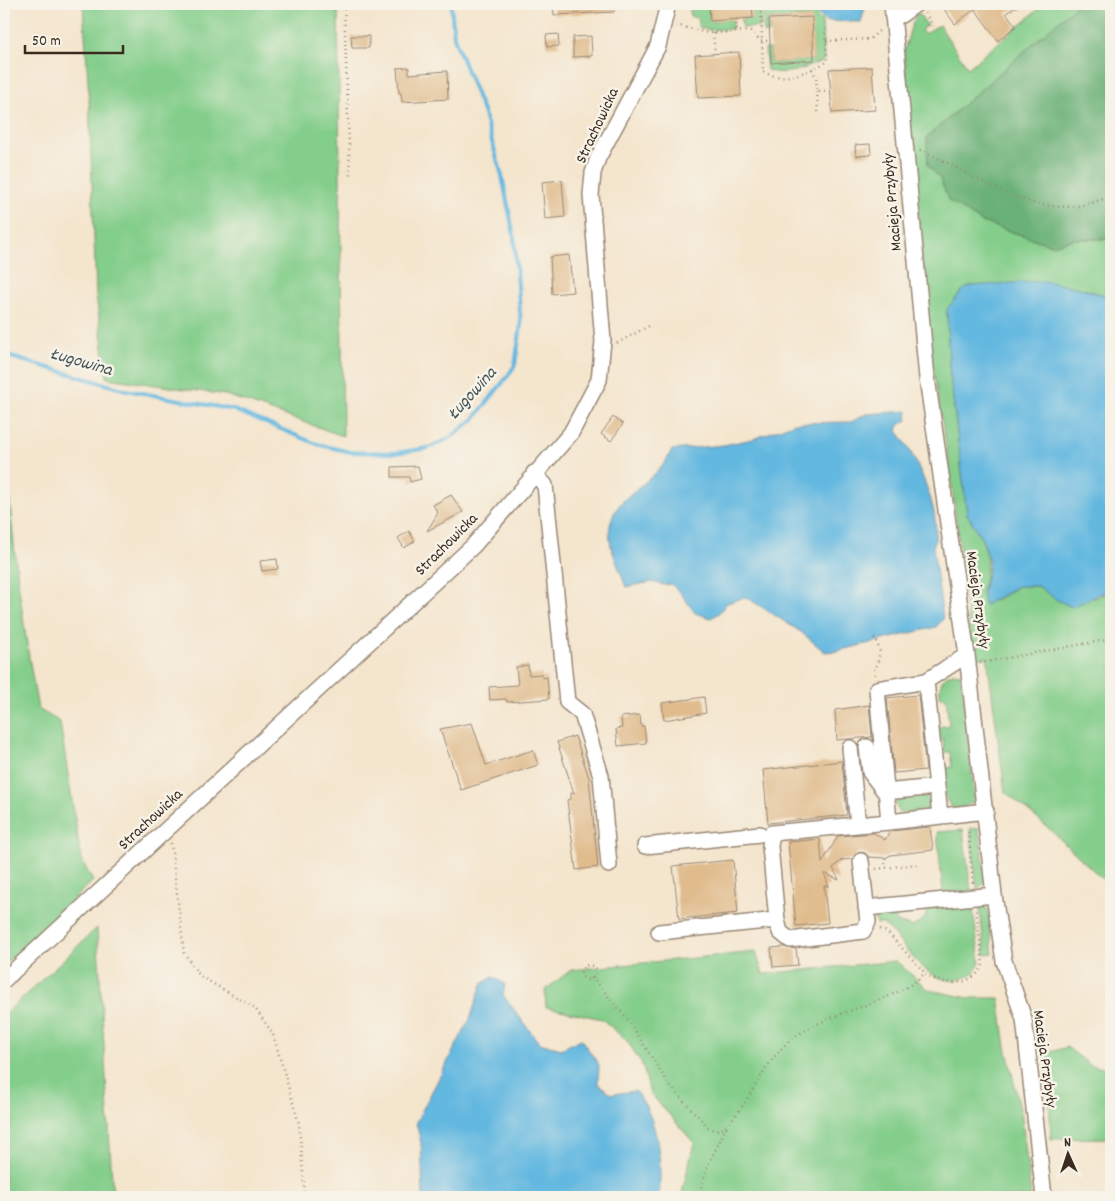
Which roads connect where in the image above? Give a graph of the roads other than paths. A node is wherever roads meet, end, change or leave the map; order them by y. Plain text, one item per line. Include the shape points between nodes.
1 (668, 4) edge
2 (918, 5) edge
3 (890, 16) edge
4 (534, 473) junction
5 (968, 660) junction
6 (926, 682) junction
7 (868, 747) dead end
8 (850, 748) dead end
9 (936, 787) junction
10 (885, 792) junction
11 (986, 811) junction
12 (940, 816) junction
13 (889, 822) junction
14 (858, 825) junction
15 (760, 834) dead end
16 (645, 846) dead end
17 (609, 864) dead end
18 (862, 866) road end
19 (994, 895) junction
20 (867, 915) junction
21 (777, 920) junction
22 (659, 932) dead end
23 (4, 980) edge
24 (1044, 1197) edge

1 - 4 street, Strachowicka via 658,46 614,126 593,173 591,194 603,346 599,380 571,433
2 - 3 street via 901,15
3 - 5 street, Macieja Przybyły via 927,378
4 - 17 street via 545,485 567,702 582,714 601,776
4 - 23 street, Strachowicka via 474,546
5 - 6 street
5 - 11 street, Macieja Przybyły
6 - 9 street
6 - 10 street via 877,689
7 - 10 street via 870,772
8 - 14 street
9 - 10 street
9 - 12 street
10 - 13 street
11 - 12 street
11 - 19 street, Macieja Przybyły
12 - 13 street
13 - 14 street
14 - 21 street via 772,833 770,846
15 - 16 street
18 - 20 street
19 - 20 street
19 - 24 street, Macieja Przybyły via 1004,961 1024,1019
20 - 21 street via 863,931 854,934 790,940 780,932
21 - 22 street

